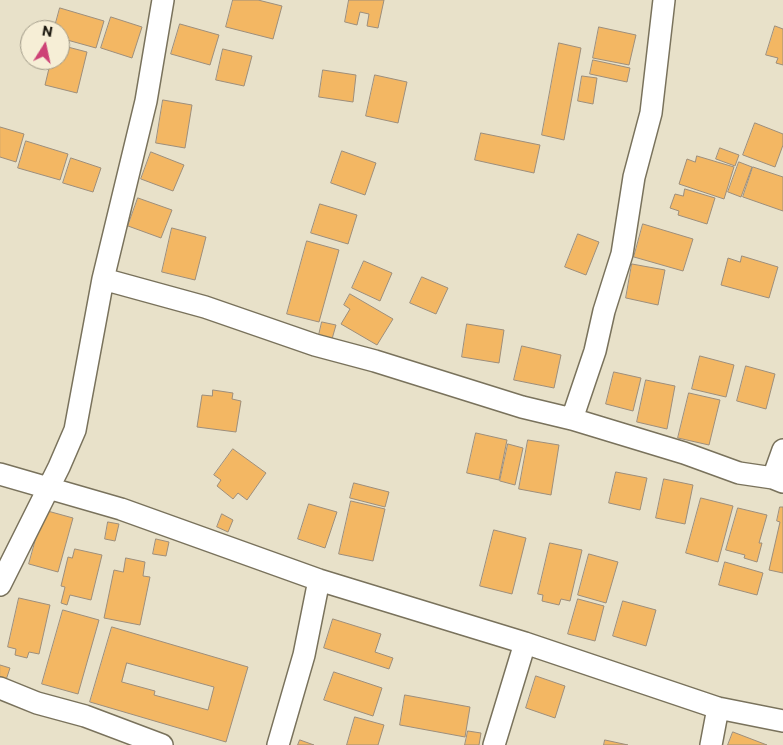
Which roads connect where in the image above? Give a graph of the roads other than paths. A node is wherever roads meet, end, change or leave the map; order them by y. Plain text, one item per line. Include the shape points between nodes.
1 (163, 0) edge
2 (661, 0) edge
3 (103, 280) junction
4 (572, 419) junction
5 (783, 450) edge
6 (0, 474) edge
7 (778, 480) edge
8 (48, 489) junction
9 (319, 580) junction
10 (0, 585) edge
11 (525, 643) junction
12 (0, 688) edge
13 (718, 708) junction
14 (783, 720) edge
15 (162, 745) edge
16 (278, 745) edge
17 (494, 745) edge
18 (711, 745) edge

1 - 3 street via 146,101
2 - 4 street via 651,113 634,177 622,254
3 - 4 street via 205,307 315,345
3 - 8 street via 75,430
4 - 7 street via 740,472
5 - 7 street
6 - 8 street
8 - 9 street via 122,508
8 - 10 street
9 - 11 street
9 - 16 street via 304,655
11 - 13 street
11 - 17 street
12 - 15 street
13 - 14 street
13 - 18 street

